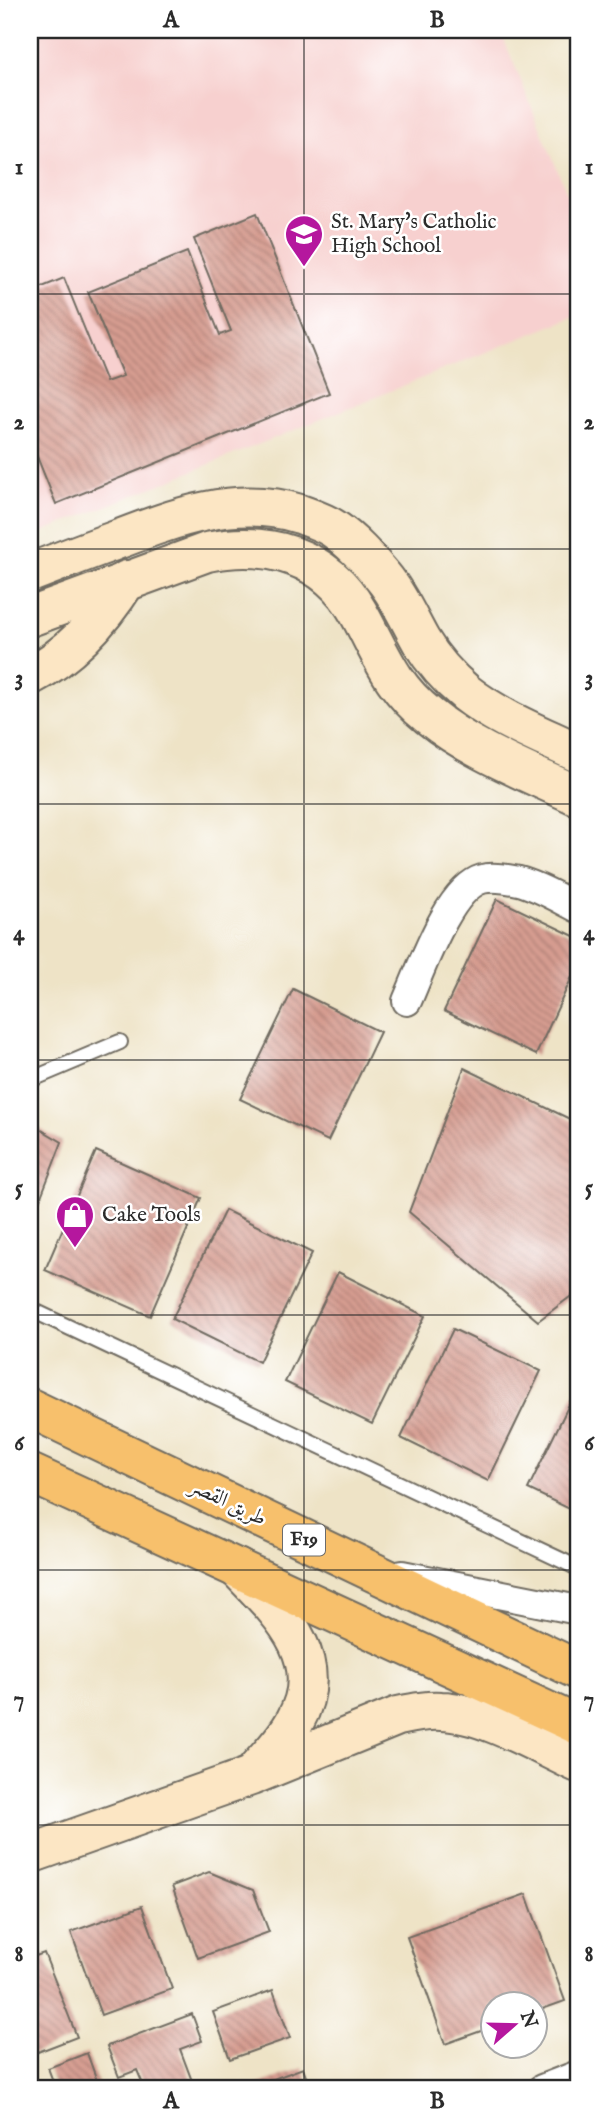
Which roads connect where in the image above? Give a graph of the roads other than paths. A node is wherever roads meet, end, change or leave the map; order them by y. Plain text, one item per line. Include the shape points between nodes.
1 (30, 573) edge
2 (127, 580) junction
3 (30, 617) edge
4 (30, 676) edge
5 (578, 753) edge
6 (578, 796) edge
7 (578, 908) edge
8 (407, 1001) dead end
9 (120, 1042) dead end
10 (30, 1080) edge
11 (30, 1309) edge
12 (30, 1408) edge
13 (30, 1473) edge
14 (361, 1567) junction
15 (237, 1568) junction
16 (578, 1568) edge
17 (578, 1610) edge
18 (578, 1670) edge
19 (578, 1725) edge
20 (578, 1763) edge
21 (251, 1776) junction
22 (30, 1854) edge
23 (578, 2075) edge
24 (542, 2089) edge

1 - 5 street via 199,512 262,506 309,517 332,527 370,560 423,644 466,693
2 - 3 street
2 - 4 street via 88,633
2 - 6 street via 231,547 280,551 303,560 343,590 393,678 428,716 471,744
7 - 8 street via 522,881 482,879 463,891 445,916
9 - 10 lane
11 - 16 lane
12 - 14 main road, طريق القصر / F19
13 - 15 main road, F19
14 - 17 street
14 - 18 main road, طريق القصر / F19
15 - 19 main road, F19
15 - 21 street via 291,1628 305,1663 304,1700 297,1718
20 - 21 street via 488,1721 466,1714 421,1711 398,1716
21 - 22 street
23 - 24 street

